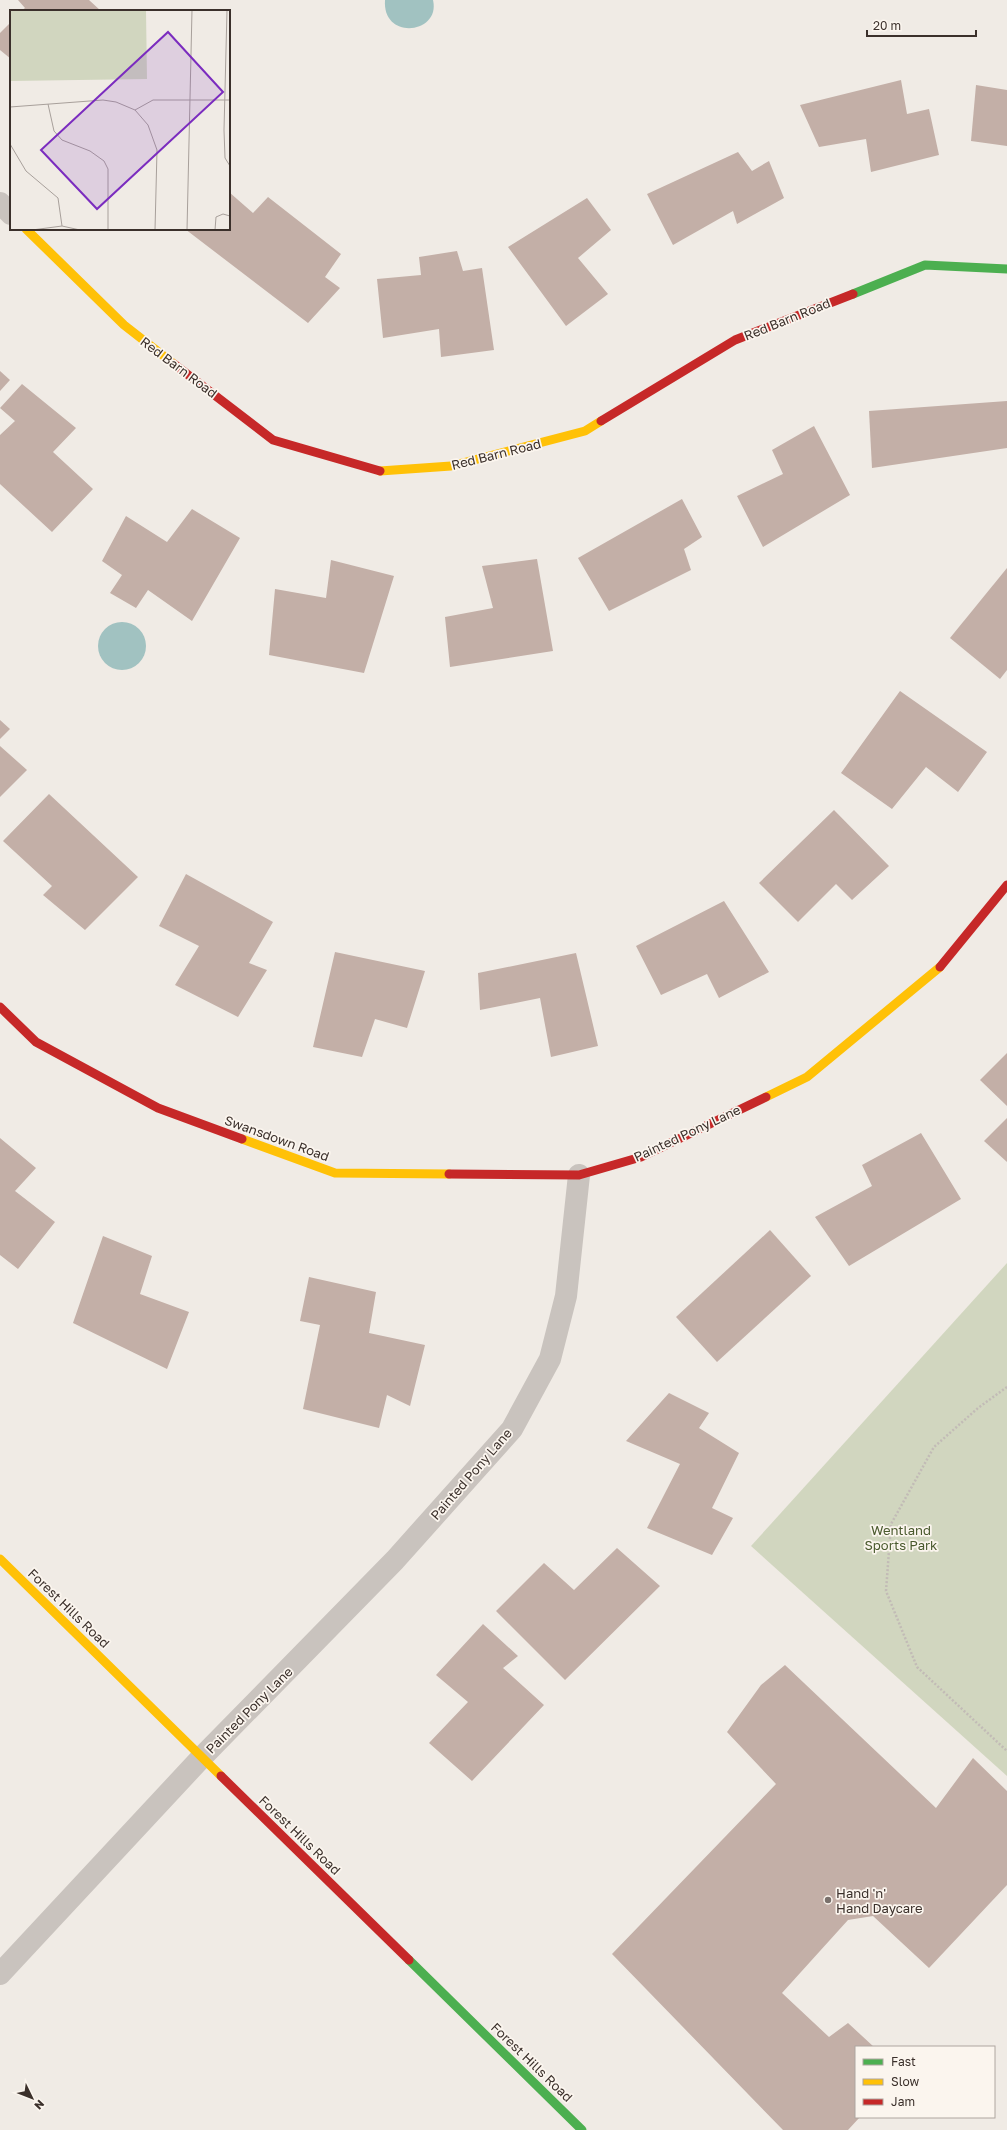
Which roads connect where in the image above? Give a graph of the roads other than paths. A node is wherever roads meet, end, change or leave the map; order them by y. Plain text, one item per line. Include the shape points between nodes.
1 (0, 203) edge
2 (10, 213) edge
3 (27, 230) edge
4 (1007, 269) edge
5 (1007, 885) edge
6 (0, 1007) edge
7 (579, 1175) junction
8 (0, 1559) edge
9 (202, 1757) junction
10 (0, 1974) edge
11 (582, 2130) edge

1 - 2 street
3 - 4 street, Red Barn Road via 124,325 273,440 380,471 451,466 585,431 735,340 926,265
5 - 7 street, Painted Pony Lane via 939,968 807,1077 642,1156
6 - 7 street, Swansdown Road via 36,1042 158,1108 335,1173
7 - 9 street, Painted Pony Lane via 566,1296 554,1345 550,1359 512,1429 395,1560
8 - 9 street, Forest Hills Road
9 - 10 street, Painted Pony Lane
9 - 11 street, Forest Hills Road

